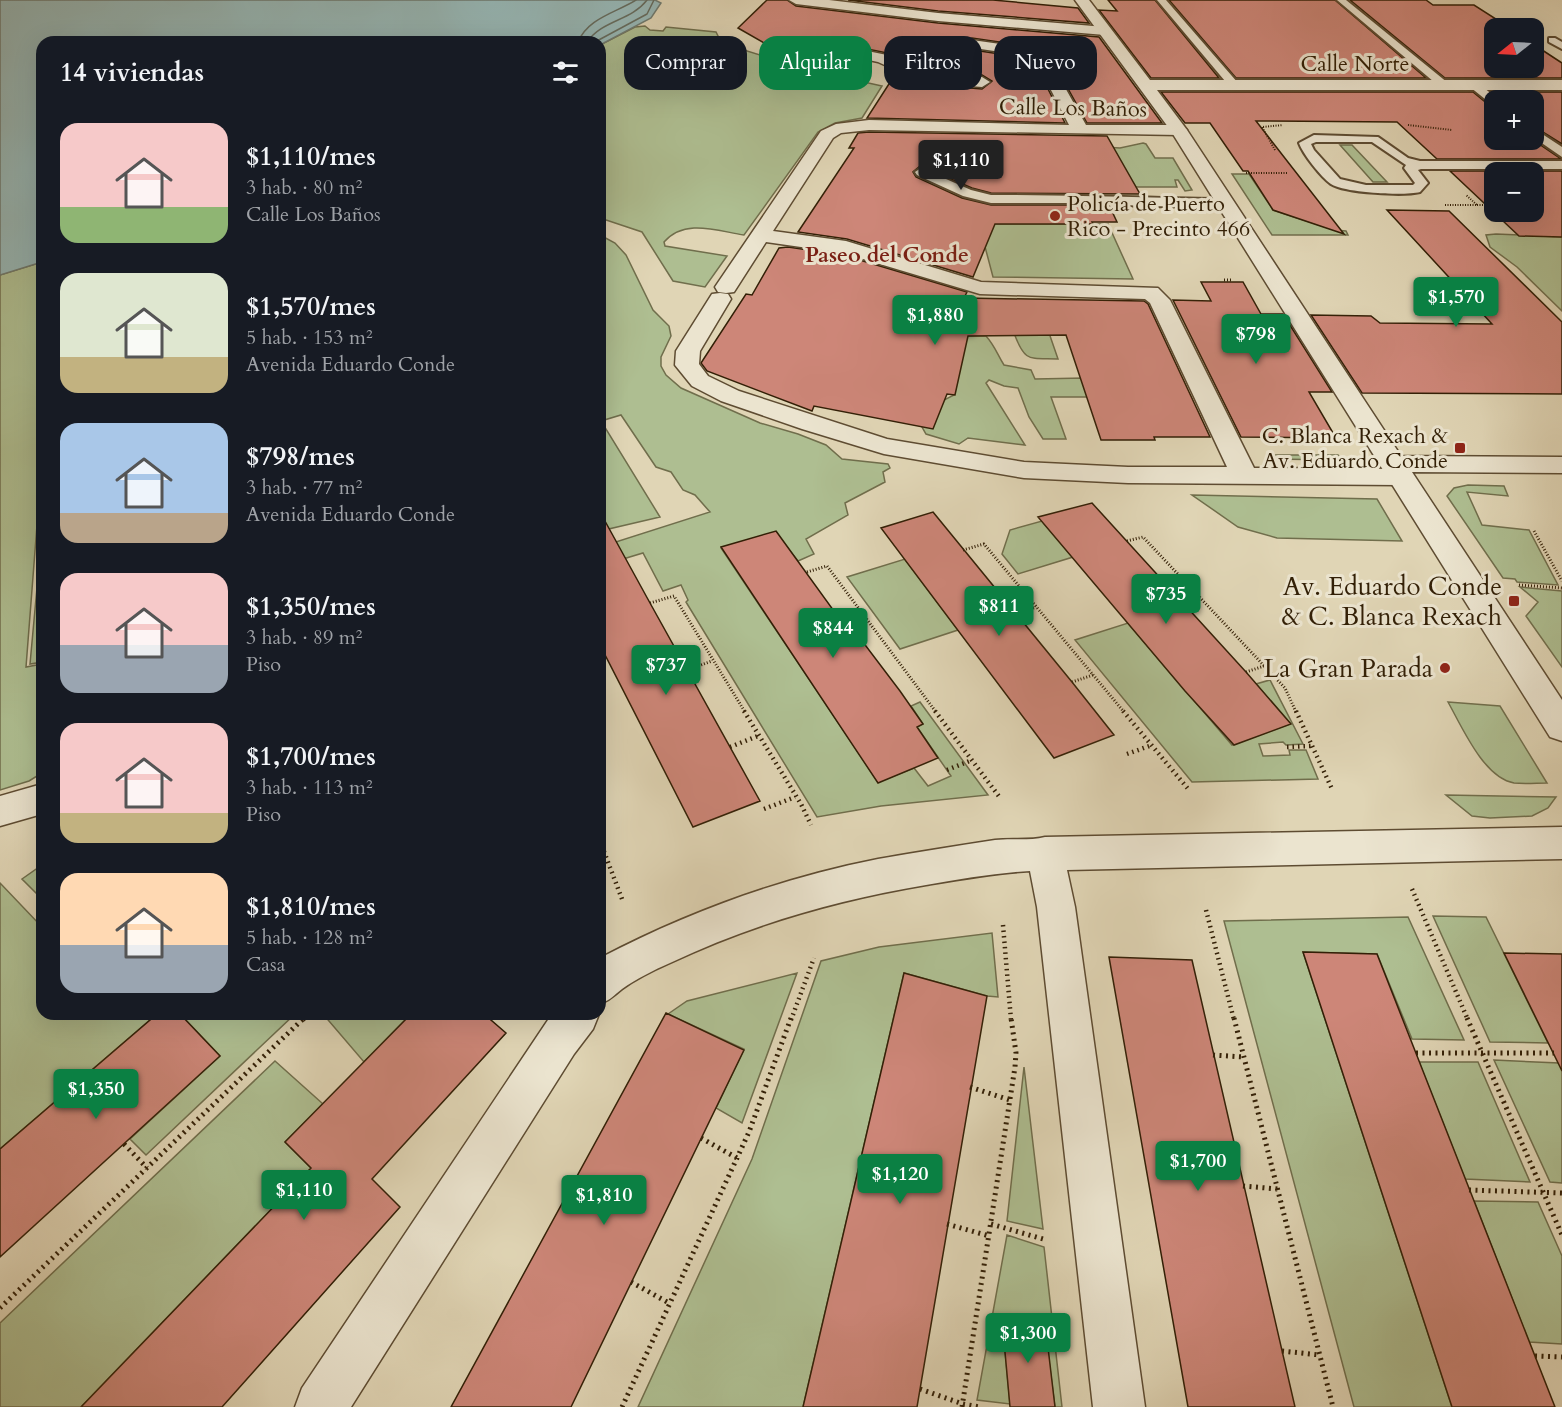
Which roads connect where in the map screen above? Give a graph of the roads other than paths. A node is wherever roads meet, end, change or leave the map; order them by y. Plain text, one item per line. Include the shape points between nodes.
1 (796, 0) edge
2 (1082, 0) edge
3 (1161, 0) edge
4 (1341, 0) edge
5 (991, 22) junction
6 (1105, 31) junction
7 (982, 38) edge
8 (1552, 40) dead end
9 (1562, 46) edge
10 (982, 55) edge
11 (872, 56) edge
12 (882, 58) edge
13 (982, 82) edge
14 (1148, 85) junction
15 (1234, 85) junction
16 (1444, 85) junction
17 (1474, 85) junction
18 (1562, 85) edge
19 (1484, 93) edge
20 (979, 100) dead end
21 (1080, 130) junction
22 (1179, 130) junction
23 (1544, 139) edge
24 (1562, 153) edge
25 (1411, 165) junction
26 (1562, 165) edge
27 (921, 172) dead end
28 (1226, 203) junction
29 (762, 235) junction
30 (1562, 465) edge
31 (1395, 470) junction
32 (1244, 474) junction
33 (1562, 728) edge
34 (36, 801) edge
35 (0, 811) edge
36 (1562, 843) edge
37 (1045, 853) junction
38 (606, 976) edge
39 (573, 1020) edge
40 (321, 1407) edge
41 (1119, 1407) edge

1 - 5 street
2 - 6 street
3 - 15 lane
4 - 16 lane
5 - 6 street
5 - 7 street
6 - 14 street
8 - 9 lane
10 - 21 street via 1039,53
11 - 12 street
13 - 20 street
14 - 15 street, Calle Norte
14 - 22 street
15 - 16 street, Calle Norte
16 - 17 street, Calle Norte
17 - 18 street, Calle Norte
17 - 19 lane
21 - 22 street, Calle Los Baños
21 - 29 street, Calle Los Baños via 970,122 836,129 811,158
22 - 28 street
23 - 24 lane
25 - 25 lane via 1374,139 1314,138 1305,143 1336,182 1355,188 1416,189 1422,183
25 - 26 lane
27 - 28 lane via 967,193 991,199
28 - 31 street
29 - 32 street via 846,248 980,288 1150,293 1159,300
29 - 32 street via 688,351 687,365 700,381 720,391 884,446 1024,470 1128,475
30 - 31 street
31 - 32 street
31 - 33 street
34 - 35 street
36 - 37 street
37 - 38 street via 921,868 782,900 655,950
37 - 41 street via 1056,907
39 - 40 street

